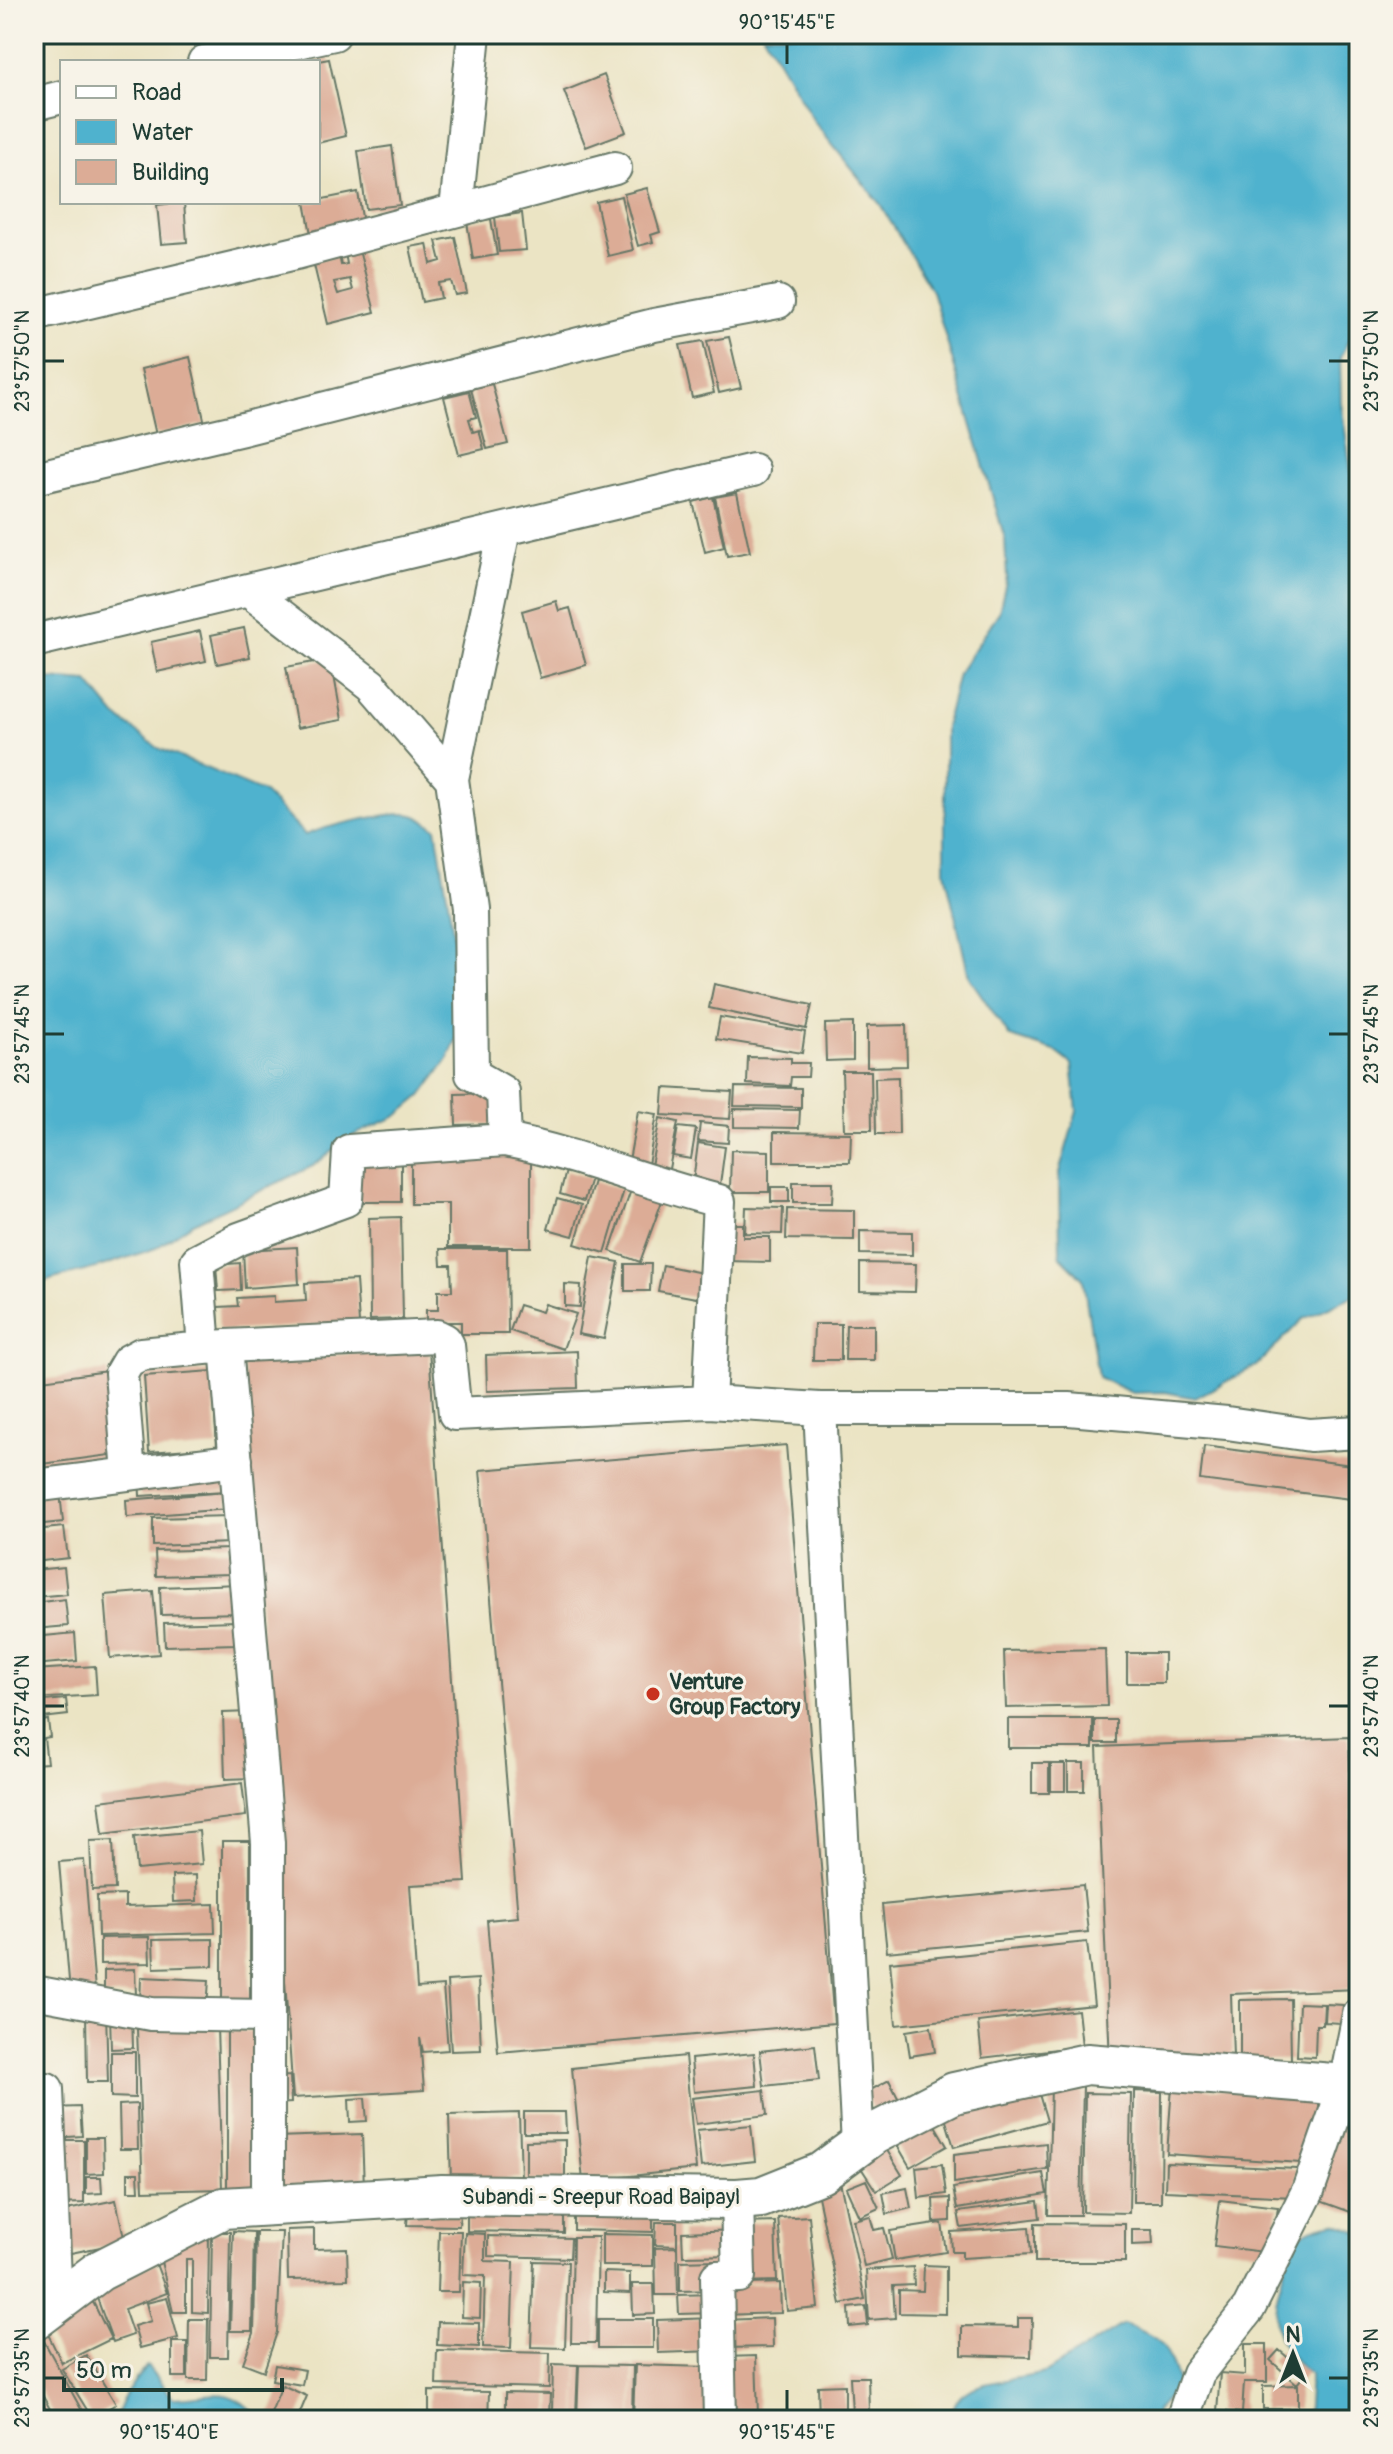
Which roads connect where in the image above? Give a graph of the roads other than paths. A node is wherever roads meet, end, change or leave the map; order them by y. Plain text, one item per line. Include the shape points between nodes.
1 (334, 34) edge
2 (474, 34) edge
3 (213, 60) edge
4 (60, 98) edge
5 (34, 104) edge
6 (615, 168) dead end
7 (456, 210) junction
8 (778, 302) dead end
9 (34, 315) edge
10 (753, 470) dead end
11 (34, 478) edge
12 (504, 530) junction
13 (249, 591) junction
14 (34, 641) edge
15 (452, 779) junction
16 (505, 1140) junction
17 (215, 1346) junction
18 (709, 1402) junction
19 (820, 1409) junction
20 (1359, 1432) edge
21 (236, 1460) junction
22 (129, 1474) junction
23 (34, 1486) edge
24 (34, 1992) edge
25 (1359, 2014) edge
26 (268, 2016) junction
27 (1352, 2088) edge
28 (47, 2089) dead end
29 (858, 2146) junction
30 (737, 2199) junction
31 (268, 2205) junction
32 (45, 2312) edge
33 (720, 2420) edge
34 (1182, 2420) edge

1 - 3 street
2 - 7 street
4 - 5 street
6 - 7 street
7 - 9 street
8 - 11 street via 654,325
10 - 12 street
12 - 13 street
12 - 15 street
13 - 14 street
13 - 15 street via 371,685
15 - 16 street via 470,910 472,1074 503,1092
16 - 17 street via 349,1151 346,1200 239,1239 197,1261
16 - 18 street via 719,1201
17 - 18 street via 437,1336 448,1345 455,1414
17 - 21 street
17 - 22 street via 141,1354 128,1361 121,1373
18 - 19 street
19 - 20 street via 1069,1409 1310,1435
19 - 29 street
21 - 22 street
21 - 26 street via 268,1843
22 - 23 street
24 - 26 street via 151,2014
25 - 27 street
26 - 31 street
27 - 29 street, Subandi - Sreepur Road Baipayl via 1087,2064 954,2093
27 - 34 street via 1249,2308 1198,2373
28 - 32 street
29 - 30 street, Subandi - Sreepur Road Baipayl via 821,2173 761,2197
30 - 31 street, Subandi - Sreepur Road Baipayl via 442,2195
30 - 33 street via 739,2276 717,2277
31 - 32 street, Subandi - Sreepur Road Baipayl via 223,2208 99,2271

